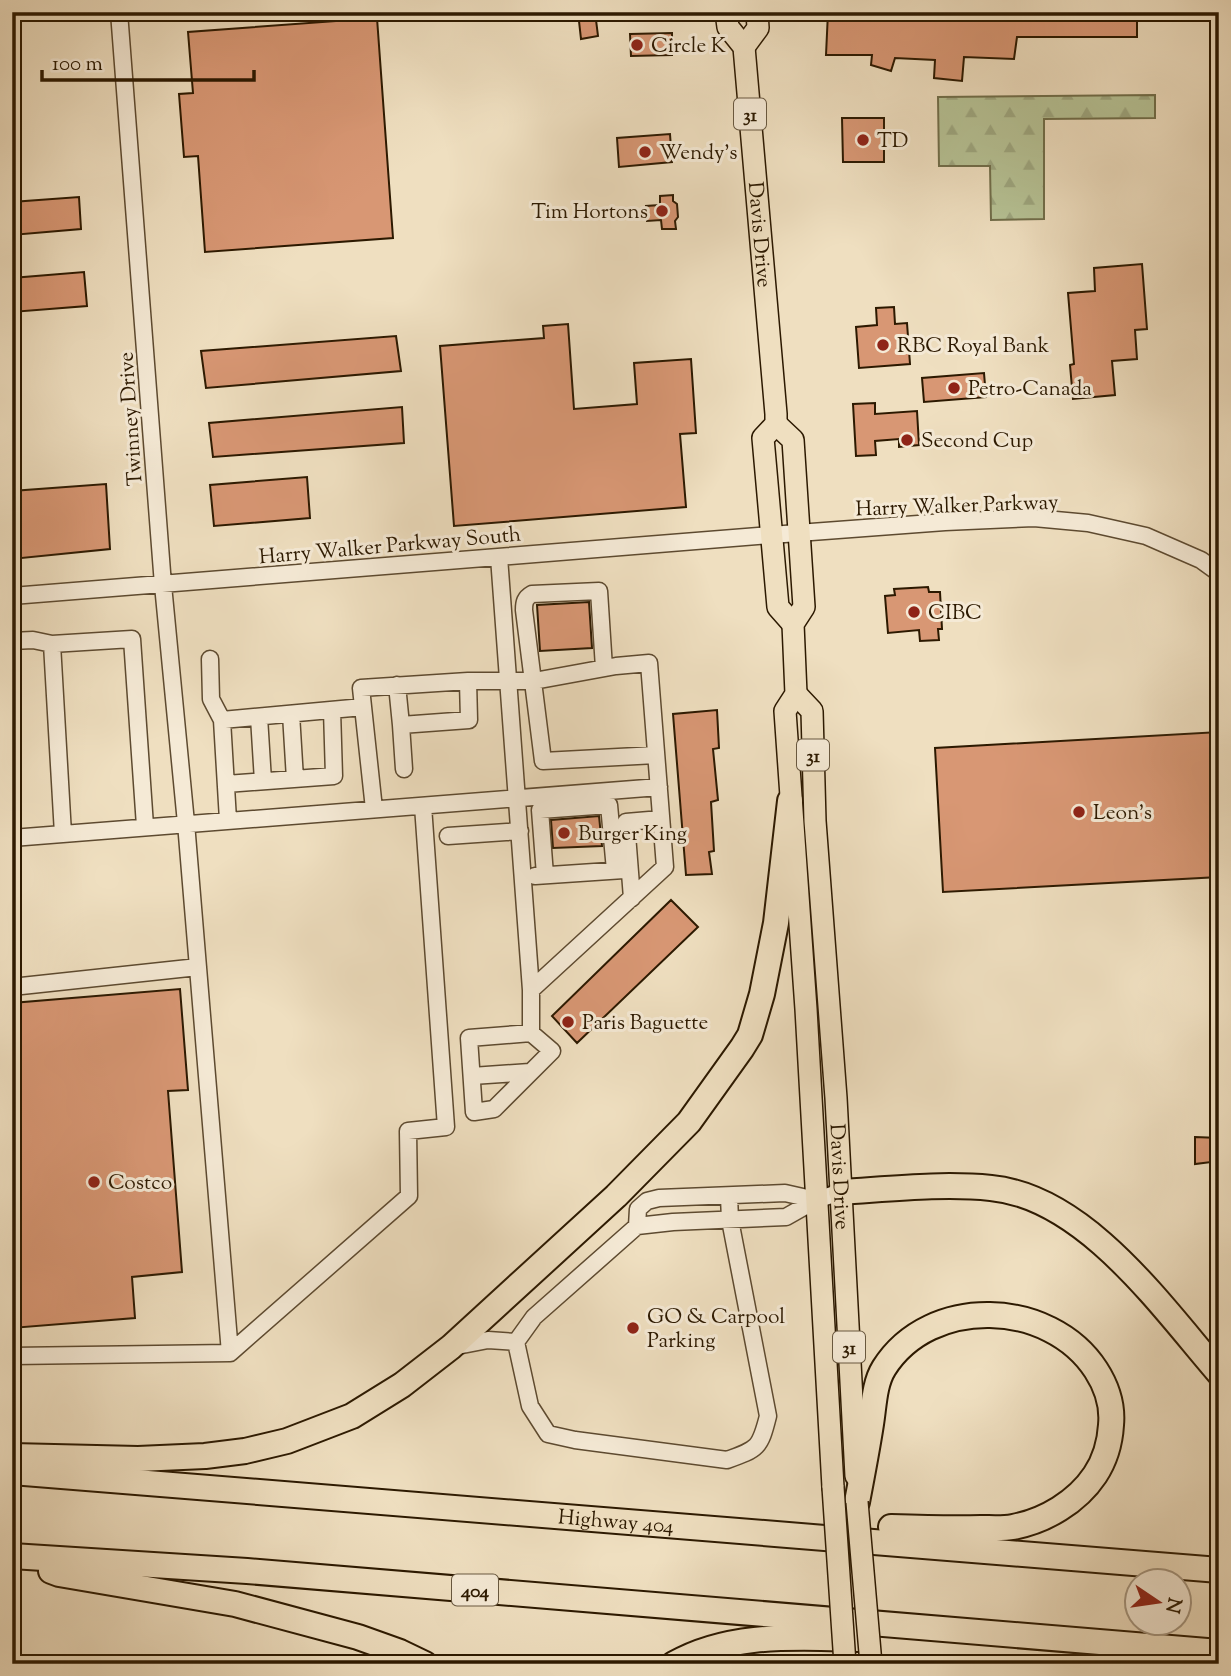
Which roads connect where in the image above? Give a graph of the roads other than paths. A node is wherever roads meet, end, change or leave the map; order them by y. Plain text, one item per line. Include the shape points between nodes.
1 (119, 12) edge
2 (726, 12) edge
3 (757, 12) edge
4 (744, 47) junction
5 (776, 424) junction
6 (799, 533) junction
7 (771, 535) junction
8 (499, 557) junction
9 (1219, 573) edge
10 (163, 585) junction
11 (12, 597) edge
12 (793, 624) junction
13 (12, 641) edge
14 (52, 644) junction
15 (209, 659) dead end
16 (604, 668) junction
17 (468, 681) junction
18 (534, 681) junction
19 (509, 683) junction
20 (397, 685) junction
21 (796, 694) junction
22 (363, 707) junction
23 (332, 710) junction
24 (291, 714) junction
25 (259, 717) junction
26 (222, 720) junction
27 (401, 725) junction
28 (656, 755) junction
29 (404, 769) dead end
30 (295, 779) junction
31 (262, 781) junction
32 (226, 785) junction
33 (659, 787) junction
34 (517, 799) junction
35 (790, 801) junction
36 (423, 806) junction
37 (374, 809) junction
38 (661, 819) junction
39 (229, 820) junction
40 (186, 823) junction
41 (145, 826) junction
42 (520, 831) junction
43 (63, 834) junction
44 (448, 835) dead end
45 (12, 838) edge
46 (622, 870) junction
47 (545, 875) junction
48 (522, 877) junction
49 (632, 898) junction
50 (198, 967) junction
51 (12, 987) edge
52 (531, 990) junction
53 (531, 1033) junction
54 (530, 1072) junction
55 (472, 1076) junction
56 (841, 1192) junction
57 (729, 1196) junction
58 (816, 1200) junction
59 (730, 1220) junction
60 (637, 1226) junction
61 (516, 1342) junction
62 (451, 1347) junction
63 (230, 1353) junction
64 (12, 1356) edge
65 (1219, 1373) edge
66 (12, 1455) edge
67 (12, 1472) edge
68 (857, 1502) junction
69 (778, 1534) junction
70 (13, 1557) edge
71 (1219, 1570) edge
72 (936, 1629) junction
73 (1219, 1651) edge
74 (425, 1664) edge
75 (674, 1664) edge
76 (845, 1664) edge
77 (871, 1664) edge

1 - 10 street, Twinney Drive
2 - 4 main road, Davis Drive / 31 via 727,27
3 - 4 main road, Davis Drive / 31 via 758,28
4 - 5 main road, Davis Drive / 31
5 - 6 main road, Davis Drive / 31 via 793,440
5 - 7 main road, Davis Drive / 31 via 763,438
6 - 7 street, Harry Walker Parkway
6 - 9 street, Harry Walker Parkway via 1034,518 1077,522 1146,536
6 - 12 main road, Davis Drive / 31 via 804,607
7 - 8 street, Harry Walker Parkway South
7 - 12 main road, Davis Drive / 31 via 778,607
8 - 10 street, Harry Walker Parkway South
8 - 19 street
10 - 11 street, Harry Walker Parkway South
10 - 40 street, Twinney Drive
12 - 21 main road, Davis Drive / 31
13 - 14 street
14 - 41 street via 132,639
14 - 43 street
15 - 26 street via 211,699
16 - 18 street
16 - 18 street via 599,591 532,594 524,602 524,610
16 - 28 street via 649,663
17 - 19 street
17 - 20 street
17 - 27 street via 469,720
18 - 19 street
18 - 28 street via 543,761
19 - 34 street
20 - 22 street via 361,688
20 - 27 street
21 - 35 main road, Davis Drive / 31 via 785,711
21 - 56 main road, Davis Drive / 31 via 812,711 815,821
22 - 23 street
22 - 37 street
23 - 24 street
23 - 30 street via 334,776
24 - 25 street
24 - 30 street
25 - 26 street
25 - 31 street
26 - 32 street
27 - 29 street
28 - 33 street
30 - 31 street
31 - 32 street
32 - 39 street
33 - 34 street
33 - 38 street
34 - 36 street
34 - 42 street
35 - 58 main road, Davis Drive / 31
35 - 62 highway via 776,923 762,994 743,1048 689,1122 616,1196
36 - 37 street
36 - 63 street via 446,1127 408,1131 409,1196
37 - 39 street
38 - 46 street via 626,822
38 - 49 street via 665,867
39 - 40 street
40 - 41 street
40 - 50 street, Twinney Drive
41 - 43 street
42 - 44 street
42 - 48 street
43 - 45 street
46 - 47 street
46 - 47 street via 609,805 540,810
46 - 49 street
47 - 48 street
48 - 52 street
49 - 52 street
50 - 51 street
50 - 63 street, Twinney Drive
52 - 53 street
53 - 54 street via 552,1051
53 - 55 street via 468,1038
54 - 55 street
54 - 55 street via 494,1109 474,1112
56 - 58 street
56 - 65 highway via 993,1188 1035,1198 1061,1211 1104,1244
56 - 68 main road, Davis Drive / 31
57 - 58 street via 785,1192
57 - 59 street
57 - 60 street via 647,1201 638,1209
58 - 59 street via 786,1217
58 - 76 main road, Davis Drive / 31, bridge
59 - 60 street
59 - 61 street via 768,1416 762,1441 746,1453 727,1460 548,1434 530,1406
60 - 61 street via 534,1317
61 - 62 street via 488,1340
62 - 66 highway via 352,1416 287,1441 205,1456
63 - 64 street
67 - 69 highway, Highway 404
68 - 69 highway via 883,1369 910,1338 926,1328 971,1316 1035,1323 1084,1353 1108,1389 1110,1442 1098,1470 1084,1491 1047,1516 1012,1527 817,1525
68 - 77 main road, Davis Drive / 31, bridge
69 - 71 highway, Highway 404
70 - 72 highway, 404 via 247,1571
70 - 74 highway via 60,1574 235,1604 358,1637
72 - 73 highway, 404
72 - 75 highway via 872,1639 739,1641

